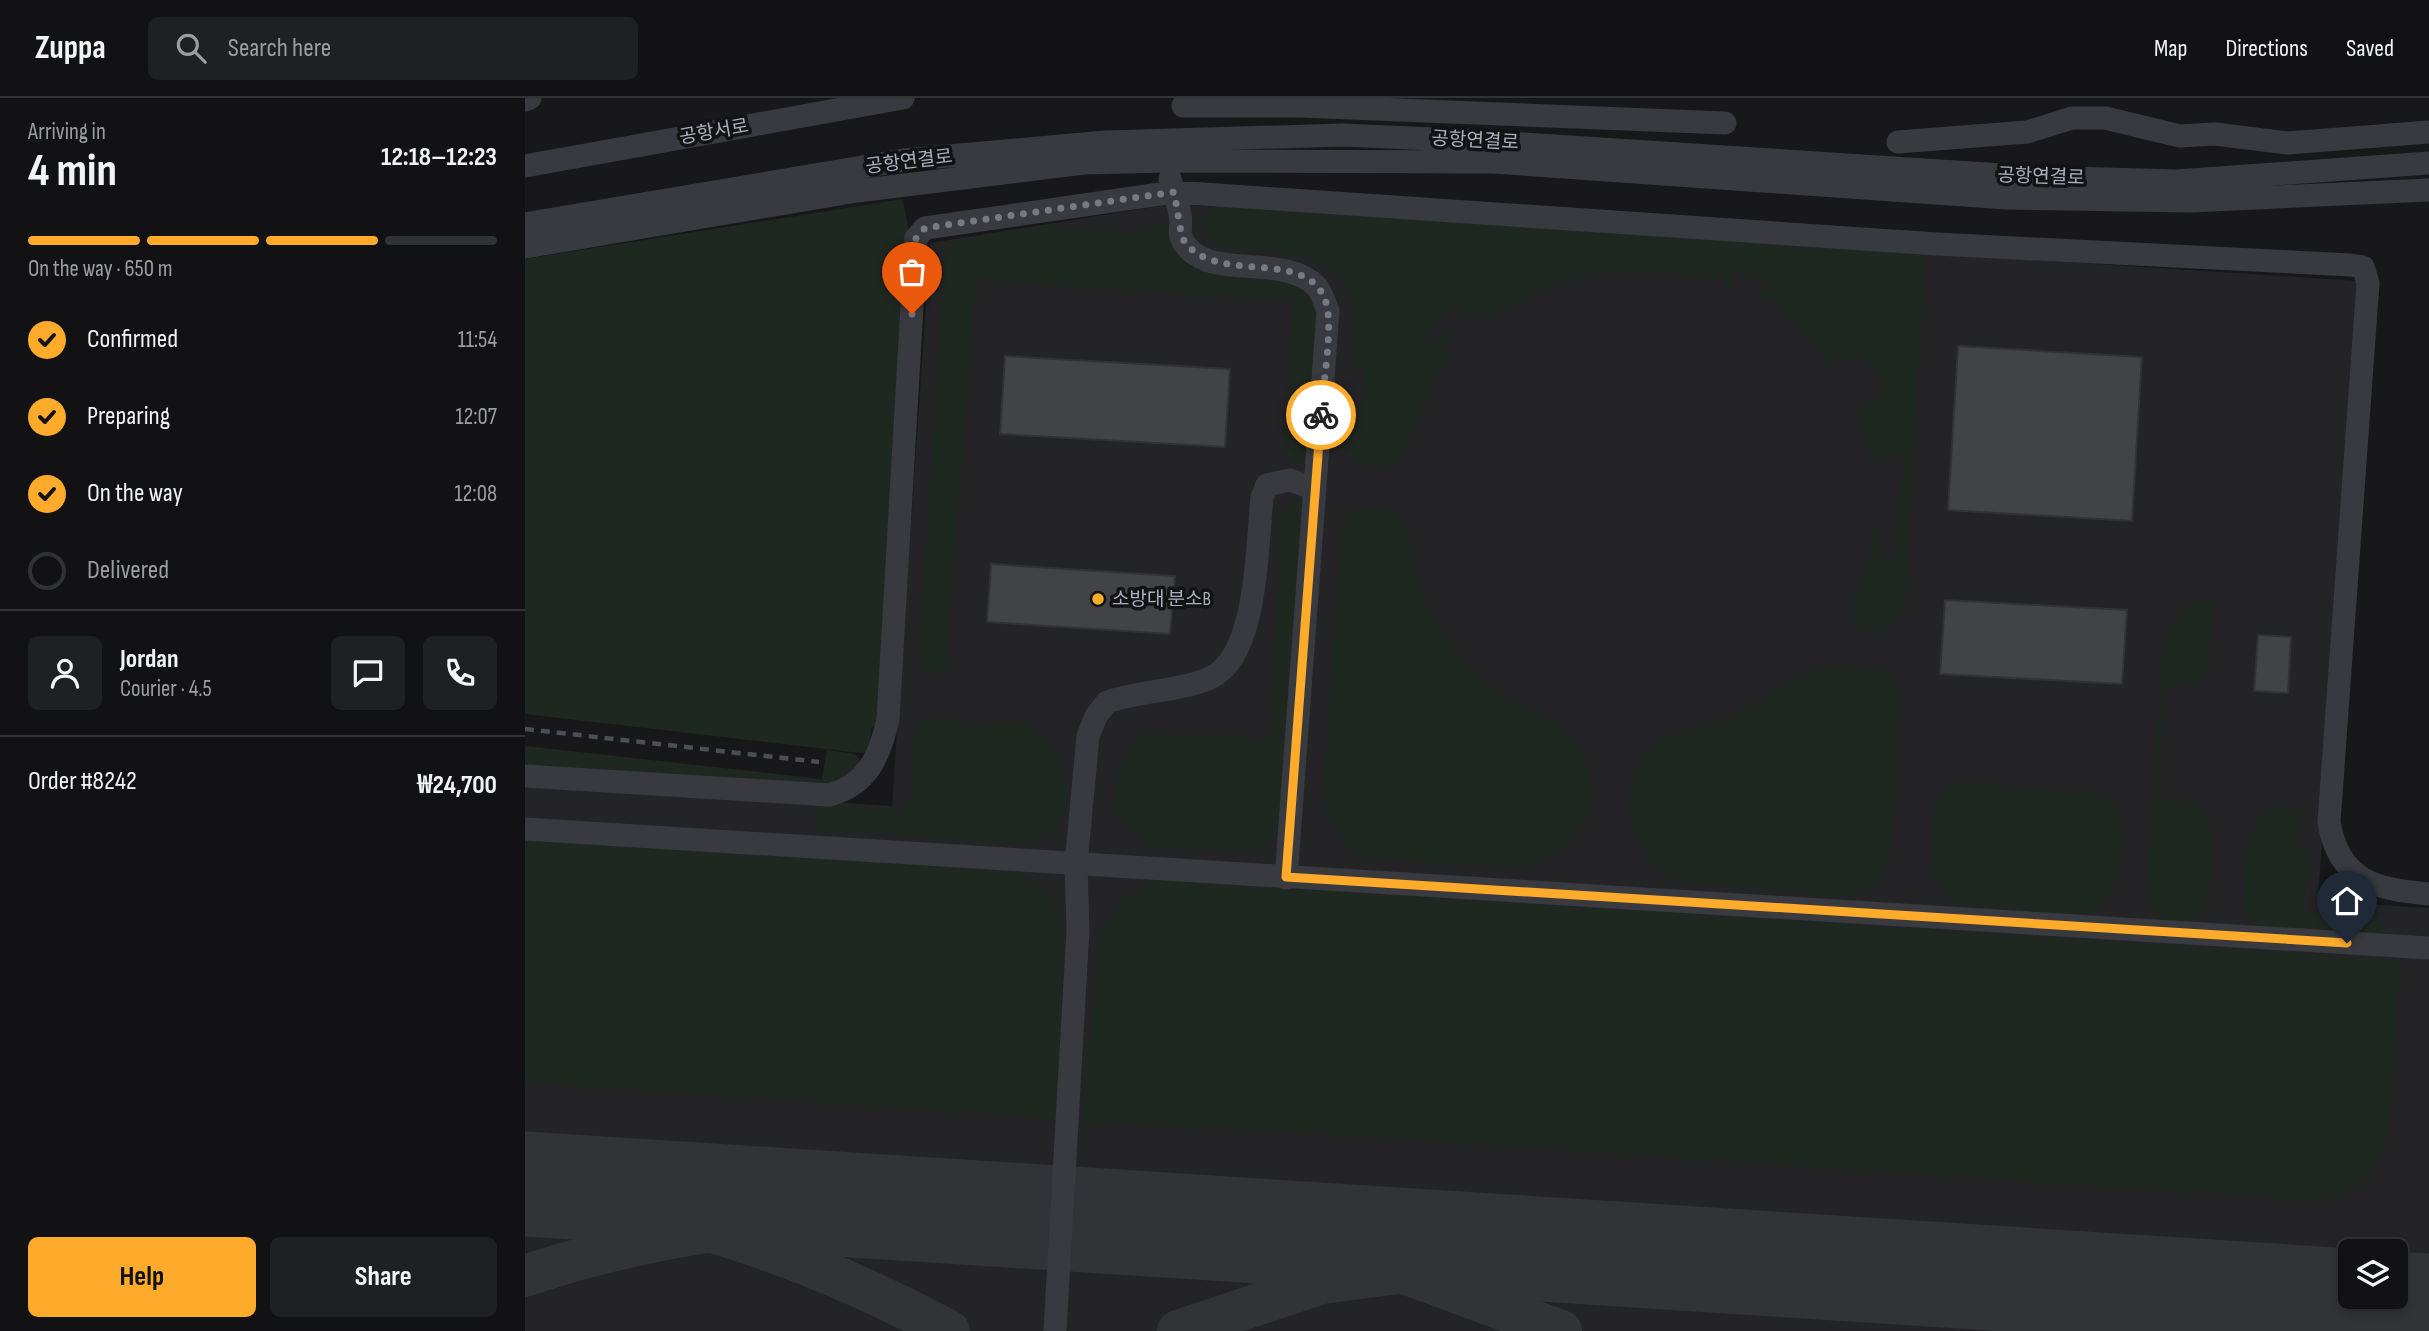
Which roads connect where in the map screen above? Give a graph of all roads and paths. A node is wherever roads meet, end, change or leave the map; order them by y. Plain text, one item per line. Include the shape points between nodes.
1 (903, 98) edge
2 (1184, 102) edge
3 (1725, 123) dead end
4 (2429, 132) edge
5 (1180, 139) junction
6 (1898, 142) dead end
7 (1233, 162) junction
8 (1084, 163) junction
9 (2429, 163) edge
10 (525, 166) edge
11 (1171, 183) junction
12 (2429, 190) edge
13 (525, 224) edge
14 (525, 247) edge
15 (1315, 489) junction
16 (525, 776) edge
17 (525, 829) edge
18 (1076, 864) junction
19 (1286, 877) junction
20 (2429, 894) edge
21 (2429, 948) edge
22 (1055, 1331) edge

1 - 10 street, 공항서로
2 - 3 street
2 - 5 street
4 - 6 street via 2288,143 2215,134 2180,136 2105,118 2072,118 2027,132
5 - 9 street, 공항연결로 via 1370,136 2033,177 2176,181
5 - 13 street, 공항연결로 via 904,160
7 - 8 street, 공항연결로
7 - 11 street
7 - 12 street, 공항연결로 via 1493,162 2007,198 2191,201
8 - 11 street
8 - 14 street, 공항연결로 via 857,191
11 - 15 street via 1181,235 1202,258 1289,269 1318,288 1328,312
11 - 16 street via 918,233 888,719 876,761 858,782 829,794
11 - 20 street via 1937,244 2363,267 2368,283 2329,822 2339,856 2370,885
15 - 18 street via 1290,480 1267,485 1247,626 1229,666 1210,678 1107,702 1096,716 1089,736
15 - 19 street
17 - 18 street
18 - 19 street
18 - 22 street via 1078,930
19 - 21 street

